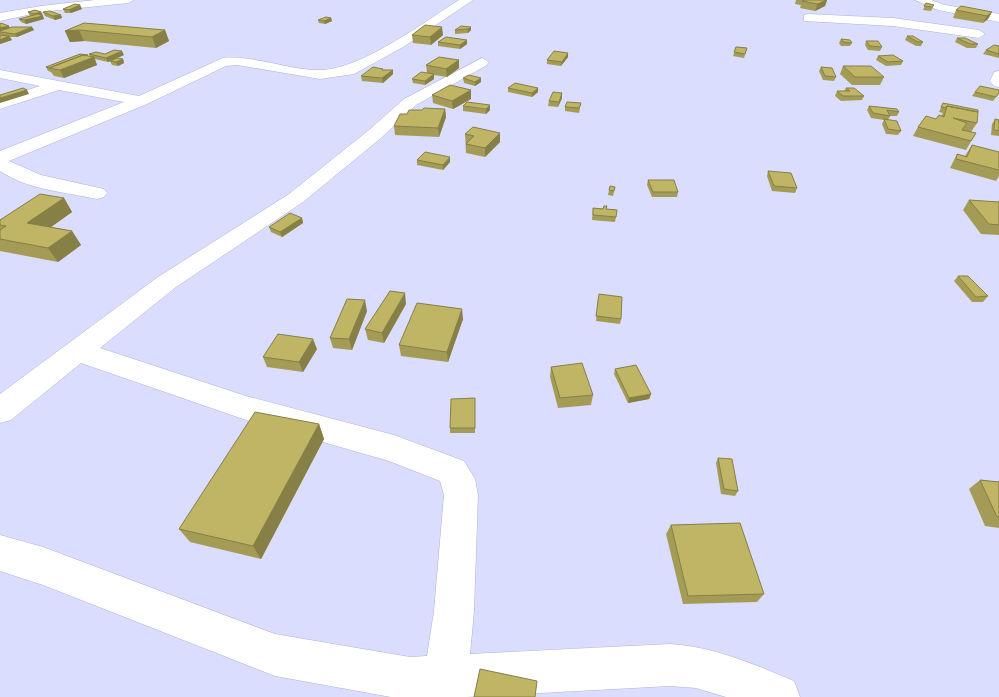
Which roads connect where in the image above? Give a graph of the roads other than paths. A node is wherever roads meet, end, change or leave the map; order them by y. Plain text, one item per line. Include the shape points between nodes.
1 (128, 0) edge
2 (467, 0) edge
3 (922, 1) edge
4 (0, 17) edge
5 (808, 18) dead end
6 (999, 20) edge
7 (914, 25) junction
8 (979, 34) junction
9 (993, 40) dead end
10 (482, 62) dead end
11 (0, 74) edge
12 (999, 76) edge
13 (999, 83) edge
14 (59, 85) junction
15 (141, 101) junction
16 (0, 104) edge
17 (0, 158) edge
18 (0, 163) edge
19 (97, 193) dead end
20 (93, 338) junction
21 (0, 411) edge
22 (0, 553) edge
23 (446, 676) junction
24 (778, 697) edge

1 - 4 street via 41,9
2 - 15 street via 349,71 320,75 229,61
3 - 6 street
3 - 7 street via 913,8 911,17
5 - 7 street
6 - 8 street via 978,30
7 - 8 street
8 - 9 street
10 - 20 street via 410,102 296,198 167,282
11 - 14 street
12 - 13 street
14 - 15 street
14 - 16 street
15 - 17 street
18 - 19 street via 34,179
20 - 21 street
20 - 23 street via 86,347 92,357 246,408 394,449 452,472 458,479 461,495 454,611
22 - 23 street via 43,566 275,654 410,679
23 - 24 street via 670,665 696,667 738,678

